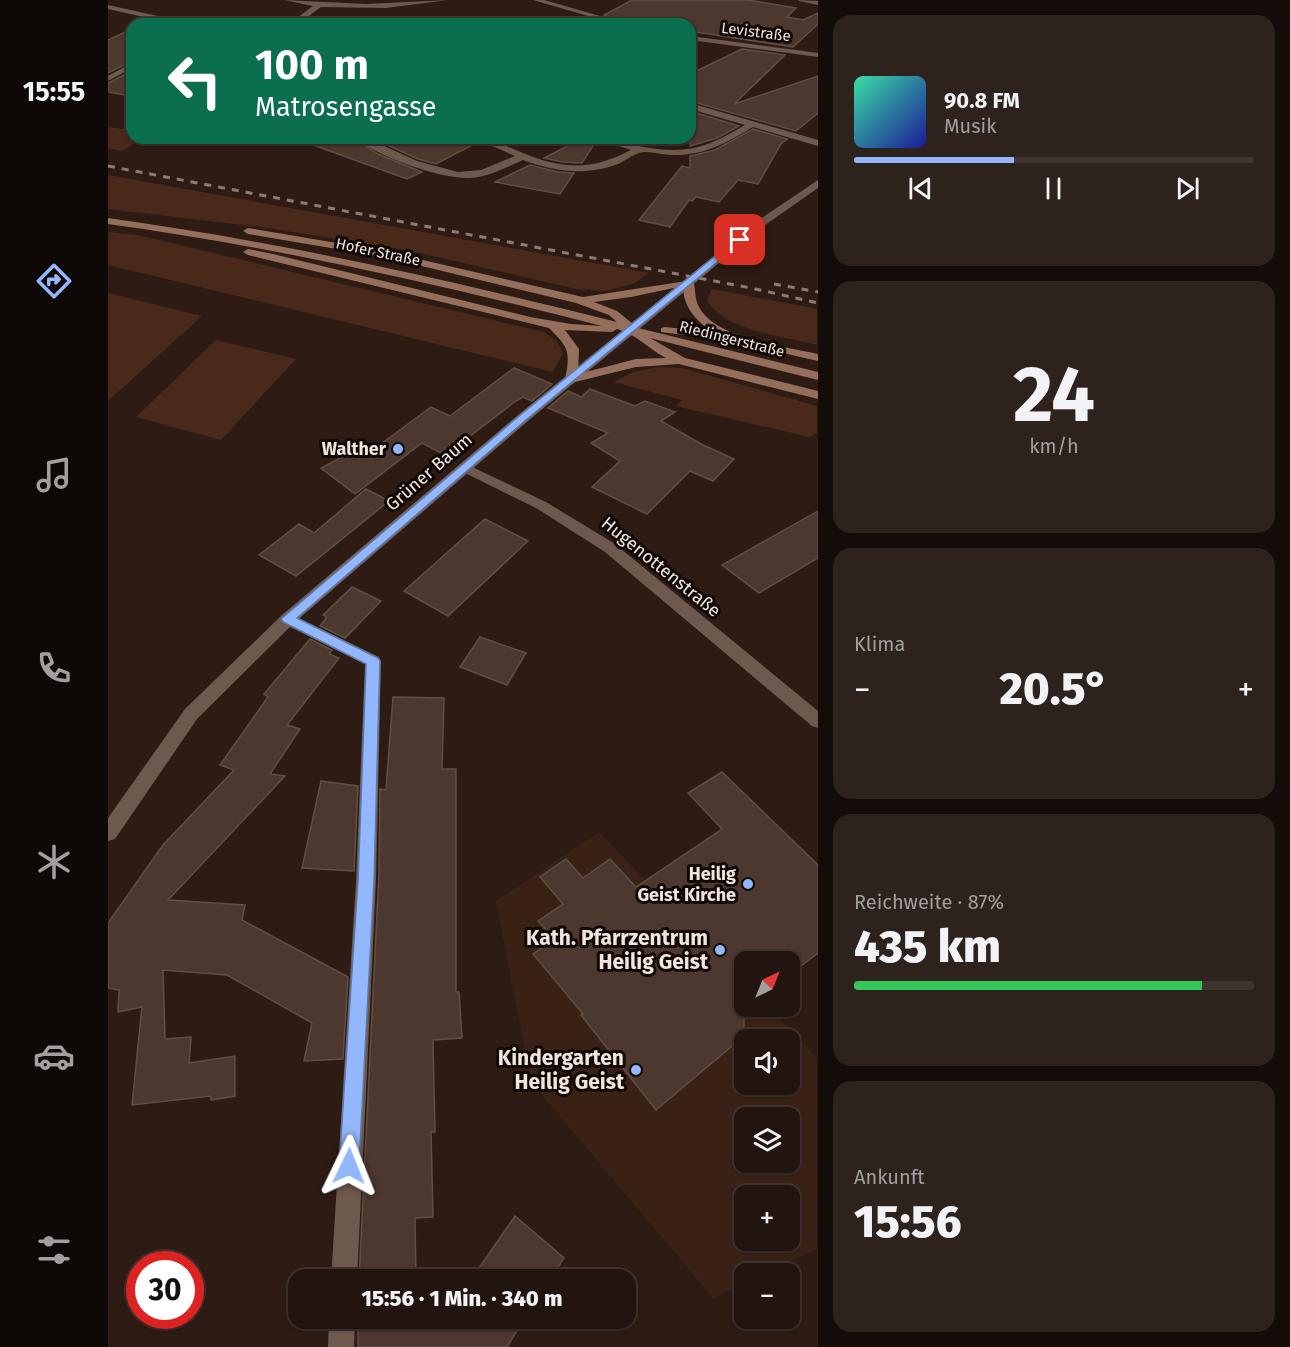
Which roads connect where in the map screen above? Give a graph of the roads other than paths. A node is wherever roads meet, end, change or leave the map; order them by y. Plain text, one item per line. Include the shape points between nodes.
1 (287, 0) edge
2 (445, 0) edge
3 (536, 0) edge
4 (801, 0) edge
5 (818, 3) edge
6 (319, 4) junction
7 (108, 7) edge
8 (157, 18) edge
9 (301, 18) edge
10 (602, 18) edge
11 (696, 39) edge
12 (818, 55) edge
13 (126, 68) edge
14 (126, 78) edge
15 (108, 79) edge
16 (696, 108) edge
17 (752, 124) junction
18 (818, 143) edge
19 (372, 144) edge
20 (493, 144) edge
21 (620, 144) edge
22 (639, 149) junction
23 (524, 156) junction
24 (818, 183) edge
25 (108, 221) edge
26 (137, 224) junction
27 (689, 282) junction
28 (580, 300) junction
29 (552, 326) junction
30 (638, 327) junction
31 (731, 337) junction
32 (818, 358) edge
33 (681, 361) junction
34 (818, 376) edge
35 (572, 380) junction
36 (818, 395) edge
37 (464, 467) junction
38 (288, 619) junction
39 (818, 721) edge
40 (108, 833) edge
41 (345, 1269) edge
42 (342, 1329) edge
43 (341, 1347) edge

1 - 6 street
2 - 6 street via 381,6
3 - 10 street
4 - 5 street
6 - 9 street
7 - 8 street
11 - 12 street, Levistraße
13 - 15 street
14 - 15 street
16 - 17 street
17 - 18 street
17 - 22 street via 705,149
19 - 23 street via 439,170 464,175 478,174
20 - 23 street
21 - 22 street
22 - 23 street via 610,165 582,171
24 - 27 street, Grüner Baum
25 - 26 main road, Hofer Straße
26 - 28 main road via 190,224 333,244
26 - 29 main road via 177,237 381,282
26 - 30 main road, Hofer Straße via 373,266
27 - 28 main road
27 - 30 street, Grüner Baum
27 - 31 main road via 691,307
28 - 30 main road
29 - 30 main road via 579,330
29 - 35 main road via 573,348
30 - 31 main road
30 - 33 main road via 653,346
30 - 34 main road, Riedingerstraße
30 - 35 street, Grüner Baum
31 - 32 main road
33 - 35 main road via 636,363
33 - 36 main road
35 - 37 street, Grüner Baum
37 - 38 street, Grüner Baum
37 - 39 street, Hugenottenstraße via 541,505 610,548
38 - 40 street, Grüner Baum via 191,714
38 - 41 street via 373,661 366,881
42 - 43 street

